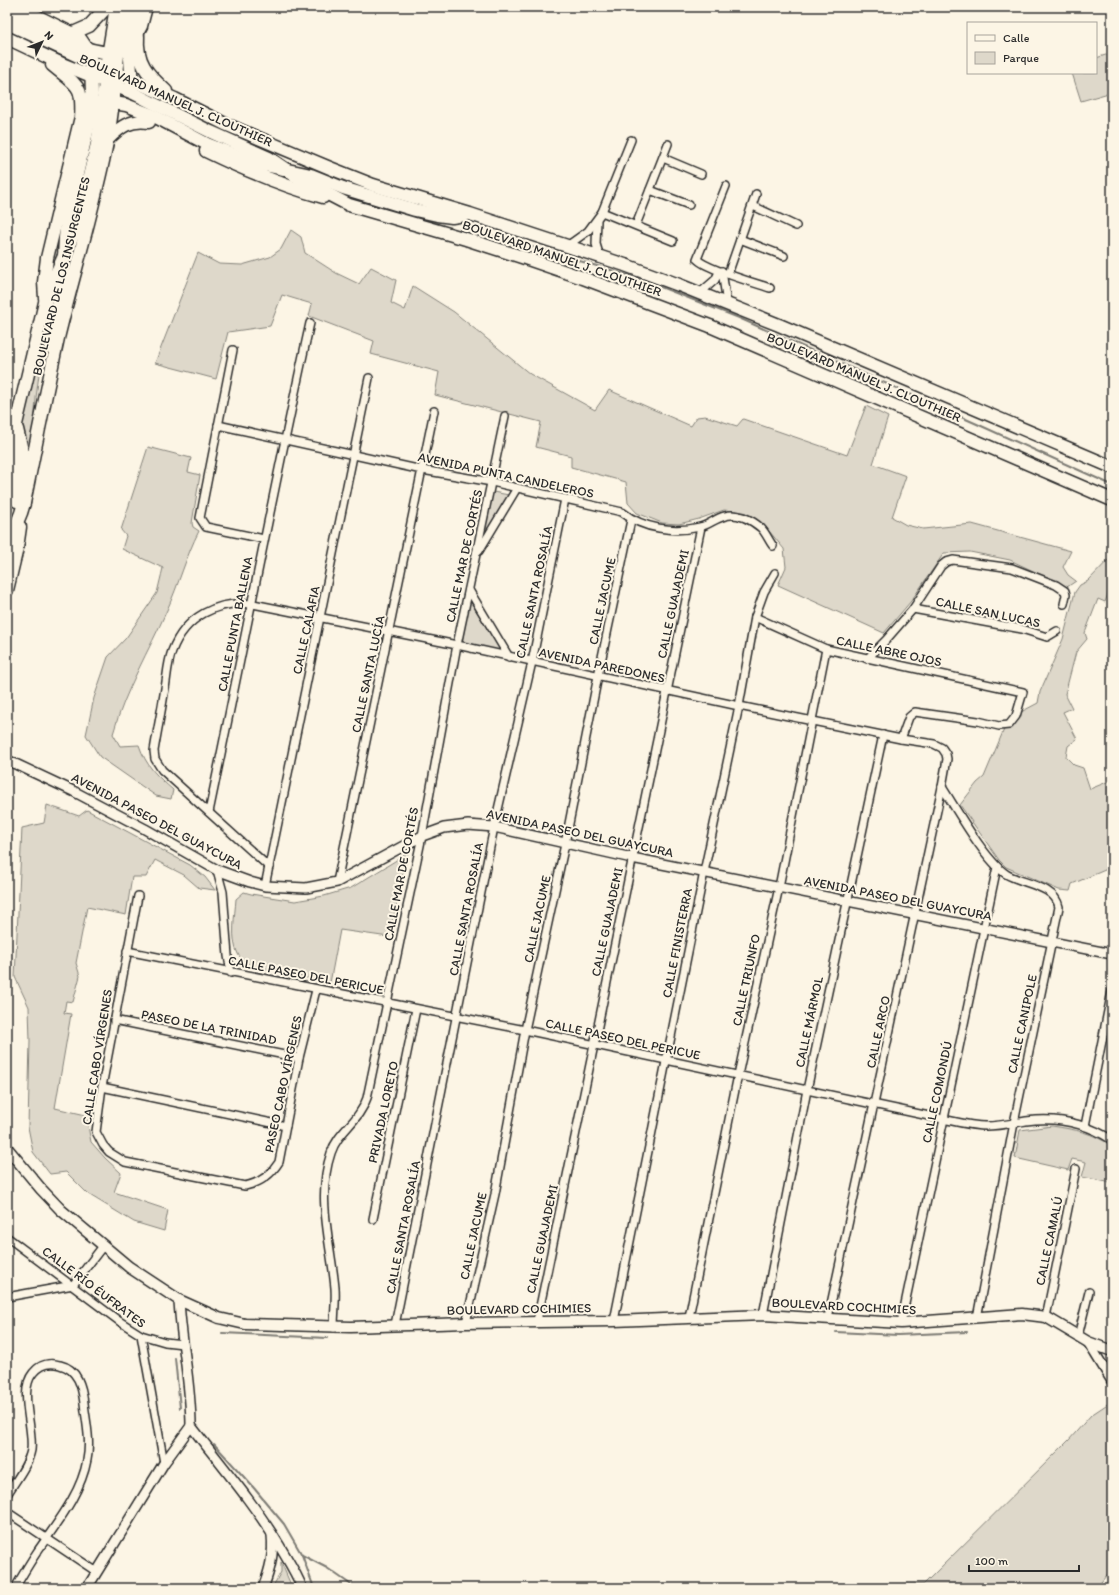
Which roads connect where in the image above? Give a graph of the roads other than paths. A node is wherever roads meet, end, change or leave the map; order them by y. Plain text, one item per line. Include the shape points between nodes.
1 (18, 7) edge
2 (107, 7) edge
3 (116, 7) edge
4 (125, 7) edge
5 (136, 7) edge
6 (146, 7) edge
7 (7, 10) edge
8 (7, 23) edge
9 (73, 33) junction
10 (138, 33) junction
11 (7, 38) edge
12 (129, 45) junction
13 (88, 50) junction
14 (113, 53) junction
15 (46, 56) junction
16 (91, 62) junction
17 (111, 71) junction
18 (91, 76) junction
19 (131, 79) junction
20 (110, 84) junction
21 (133, 93) junction
22 (175, 99) junction
23 (103, 105) junction
24 (137, 108) junction
25 (80, 121) junction
26 (149, 122) junction
27 (108, 140) junction
28 (631, 140) dead end
29 (668, 144) dead end
30 (662, 158) junction
31 (288, 170) junction
32 (701, 174) dead end
33 (726, 186) dead end
34 (650, 190) junction
35 (756, 194) dead end
36 (349, 205) junction
37 (689, 205) dead end
38 (753, 206) junction
39 (602, 212) junction
40 (470, 214) junction
41 (597, 219) junction
42 (636, 225) junction
43 (796, 226) dead end
44 (740, 239) junction
45 (673, 241) dead end
46 (567, 246) junction
47 (64, 254) junction
48 (784, 256) dead end
49 (600, 257) junction
50 (725, 272) junction
51 (770, 288) dead end
52 (700, 293) junction
53 (45, 298) junction
54 (727, 304) junction
55 (310, 324) dead end
56 (233, 350) dead end
57 (369, 378) dead end
58 (44, 401) junction
59 (434, 411) dead end
60 (506, 416) dead end
61 (218, 425) junction
62 (15, 432) junction
63 (284, 440) junction
64 (353, 454) junction
65 (7, 460) edge
66 (1112, 466) edge
67 (422, 470) junction
68 (492, 482) junction
69 (517, 488) junction
70 (7, 497) edge
71 (565, 499) junction
72 (1112, 500) edge
73 (23, 508) junction
74 (631, 520) junction
75 (701, 527) junction
76 (264, 539) junction
77 (773, 546) dead end
78 (7, 547) edge
79 (476, 557) junction
80 (774, 573) dead end
81 (7, 590) edge
82 (469, 590) junction
83 (253, 604) junction
84 (1064, 604) dead end
85 (913, 609) junction
86 (755, 617) junction
87 (321, 619) junction
88 (1057, 631) dead end
89 (389, 632) junction
90 (457, 645) junction
91 (826, 649) junction
92 (509, 657) junction
93 (866, 659) junction
94 (532, 662) junction
95 (598, 676) junction
96 (668, 690) junction
97 (739, 706) junction
98 (811, 720) junction
99 (883, 735) junction
100 (901, 739) junction
101 (945, 750) joint
102 (7, 760) edge
103 (942, 786) junction
104 (209, 812) junction
105 (494, 827) junction
106 (422, 836) junction
107 (566, 844) junction
108 (632, 858) junction
109 (269, 867) junction
110 (997, 867) junction
111 (217, 870) junction
112 (704, 872) junction
113 (337, 882) junction
114 (265, 886) junction
115 (779, 887) junction
116 (138, 896) dead end
117 (847, 901) junction
118 (914, 914) junction
119 (984, 928) junction
120 (1052, 942) junction
121 (127, 951) junction
122 (1112, 954) edge
123 (231, 972) junction
124 (316, 990) junction
125 (1112, 991) edge
126 (387, 1003) junction
127 (416, 1009) junction
128 (457, 1018) junction
129 (114, 1020) junction
130 (524, 1030) junction
131 (594, 1045) junction
132 (299, 1058) junction
133 (666, 1060) junction
134 (738, 1075) junction
135 (102, 1087) junction
136 (807, 1090) junction
137 (875, 1105) junction
138 (943, 1119) junction
139 (1014, 1123) junction
140 (286, 1126) junction
141 (1085, 1126) junction
142 (1112, 1140) edge
143 (7, 1148) edge
144 (1076, 1170) dead end
145 (265, 1178) joint
146 (373, 1219) dead end
147 (7, 1236) edge
148 (102, 1246) junction
149 (73, 1285) junction
150 (1089, 1292) dead end
151 (7, 1297) edge
152 (179, 1300) junction
153 (763, 1315) junction
154 (689, 1317) junction
155 (828, 1318) junction
156 (977, 1318) junction
157 (1046, 1318) junction
158 (537, 1321) junction
159 (614, 1321) junction
160 (466, 1323) junction
161 (901, 1323) junction
162 (395, 1325) junction
163 (334, 1328) junction
164 (141, 1335) junction
165 (1078, 1336) junction
166 (1088, 1342) junction
167 (183, 1344) junction
168 (1112, 1351) edge
169 (1112, 1381) edge
170 (191, 1426) junction
171 (164, 1463) junction
172 (7, 1495) edge
173 (7, 1512) edge
174 (272, 1534) junction
175 (47, 1538) junction
176 (97, 1572) junction
177 (15, 1588) edge
178 (87, 1588) edge
179 (263, 1588) edge
180 (302, 1588) edge

1 - 9 main road
2 - 9 main road via 89,26
3 - 14 main road, BOULEVARD DE LOS INSURGENTES
4 - 14 main road, BOULEVARD DE LOS INSURGENTES
5 - 12 main road
6 - 10 main road
7 - 13 main road
8 - 16 main road, BOULEVARD MANUEL J. CLOUTHIER
9 - 13 main road via 82,40
10 - 12 main road
10 - 22 main road via 137,48 142,65
11 - 15 main road, BOULEVARD MANUEL J. CLOUTHIER
12 - 14 main road
12 - 19 main road
13 - 14 main road
13 - 16 main road
14 - 17 main road, BOULEVARD DE LOS INSURGENTES
15 - 18 main road, BOULEVARD MANUEL J. CLOUTHIER
15 - 25 main road via 53,66 71,78 77,86 82,102
16 - 17 main road, BOULEVARD MANUEL J. CLOUTHIER
16 - 18 main road
17 - 19 main road, BOULEVARD MANUEL J. CLOUTHIER
17 - 20 main road, BOULEVARD DE LOS INSURGENTES
18 - 20 main road, BOULEVARD MANUEL J. CLOUTHIER
18 - 23 main road
19 - 21 main road
19 - 22 main road, BOULEVARD MANUEL J. CLOUTHIER
20 - 21 main road, BOULEVARD MANUEL J. CLOUTHIER
20 - 23 main road, BOULEVARD DE LOS INSURGENTES
21 - 24 main road
21 - 31 main road, BOULEVARD MANUEL J. CLOUTHIER via 269,158
22 - 40 main road, BOULEVARD MANUEL J. CLOUTHIER via 225,124 373,185
23 - 24 main road
23 - 25 main road
23 - 27 main road, BOULEVARD DE LOS INSURGENTES
23 - 47 main road, BOULEVARD DE LOS INSURGENTES via 97,144 80,214 71,242
24 - 26 main road
24 - 31 main road via 207,144 255,163
25 - 53 main road via 47,258
26 - 27 main road via 137,121 127,124
26 - 36 main road via 230,163 300,190
27 - 58 main road, BOULEVARD DE LOS INSURGENTES
28 - 39 street
29 - 30 street
30 - 32 street
30 - 34 street
31 - 36 main road, BOULEVARD MANUEL J. CLOUTHIER
31 - 40 main road via 311,175 343,188 415,210 452,217
33 - 50 street via 697,259
34 - 37 street
34 - 42 street
35 - 38 street
36 - 72 main road, BOULEVARD MANUEL J. CLOUTHIER via 525,258 710,326
38 - 43 street
38 - 44 street
39 - 41 street
39 - 42 street
40 - 46 main road, BOULEVARD MANUEL J. CLOUTHIER
41 - 46 street via 588,231
41 - 49 street via 596,244
42 - 45 street
44 - 48 street
44 - 50 street
46 - 49 main road, BOULEVARD MANUEL J. CLOUTHIER
47 - 53 main road, BOULEVARD DE LOS INSURGENTES
47 - 58 main road via 63,277 43,374
49 - 52 main road, BOULEVARD MANUEL J. CLOUTHIER
50 - 51 street
50 - 52 street via 718,274
50 - 54 street
52 - 54 main road, BOULEVARD MANUEL J. CLOUTHIER
53 - 62 main road, BOULEVARD DE LOS INSURGENTES
54 - 66 main road, BOULEVARD MANUEL J. CLOUTHIER
55 - 63 street, CALLE PUNTA BALLENA
56 - 61 street
57 - 64 street, CALLE CALAFIA
58 - 73 main road, BOULEVARD DE LOS INSURGENTES
59 - 67 street, CALLE SANTA LUCÍA
60 - 68 street, CALLE MAR DE CORTÉS
61 - 63 street, AVENIDA PUNTA CANDELEROS
61 - 76 street via 200,518 206,527
62 - 65 main road, BOULEVARD DE LOS INSURGENTES
62 - 70 main road
62 - 73 main road via 23,455 15,496
63 - 64 street, AVENIDA PUNTA CANDELEROS
63 - 76 street, CALLE PUNTA BALLENA
64 - 67 street, AVENIDA PUNTA CANDELEROS
64 - 87 street, CALLE CALAFIA
67 - 68 street, AVENIDA PUNTA CANDELEROS
67 - 89 street, CALLE SANTA LUCÍA
68 - 69 street, AVENIDA PUNTA CANDELEROS
68 - 79 street, CALLE MAR DE CORTÉS
69 - 71 street, AVENIDA PUNTA CANDELEROS
69 - 79 street
71 - 74 street, AVENIDA PUNTA CANDELEROS via 622,512
71 - 94 street, CALLE SANTA ROSALÍA
73 - 78 main road, BOULEVARD DE LOS INSURGENTES
73 - 81 main road
74 - 75 street, AVENIDA PUNTA CANDELEROS via 663,529
74 - 95 street, CALLE JACUME
75 - 77 street, AVENIDA PUNTA CANDELEROS via 726,515 743,516 762,529
75 - 96 street, CALLE GUAJADEMI
76 - 83 street, CALLE PUNTA BALLENA
79 - 82 street, CALLE MAR DE CORTÉS
80 - 86 street, CALLE FINISTERRA
82 - 90 street, CALLE MAR DE CORTÉS
82 - 92 street
83 - 87 street, AVENIDA PAREDONES
83 - 104 street, CALLE PUNTA BALLENA
83 - 104 street, AVENIDA PAREDONES via 225,604 195,619 182,631 172,652 155,745 156,759 162,770
84 - 85 street via 1065,591 1056,585 1012,568 953,560 942,566
85 - 88 street, CALLE SAN LUCAS via 1022,629 1047,637
85 - 93 street
86 - 91 street, CALLE ABRE OJOS
86 - 97 street, CALLE FINISTERRA
87 - 89 street, AVENIDA PAREDONES
87 - 109 street, CALLE CALAFIA
89 - 90 street, AVENIDA PAREDONES
89 - 113 street, CALLE SANTA LUCÍA
90 - 92 street, AVENIDA PAREDONES
90 - 106 street, CALLE MAR DE CORTÉS
91 - 93 street, CALLE ABRE OJOS
91 - 98 street, CALLE TRIUNFO
92 - 94 street, AVENIDA PAREDONES
93 - 100 street, CALLE ABRE OJOS via 1023,692 1016,716 1005,727 915,712 909,717
94 - 95 street, AVENIDA PAREDONES
94 - 105 street, CALLE SANTA ROSALÍA
95 - 96 street, AVENIDA PAREDONES
95 - 107 street, CALLE JACUME
96 - 97 street, AVENIDA PAREDONES
96 - 108 street, CALLE GUAJADEMI
97 - 98 street, AVENIDA PAREDONES
97 - 112 street, CALLE FINISTERRA
98 - 99 street, AVENIDA PAREDONES
98 - 115 street, CALLE TRIUNFO
99 - 100 street, AVENIDA PAREDONES
99 - 117 street, CALLE MÁRMOL
100 - 101 street, AVENIDA PAREDONES via 934,744
101 - 103 street, CALLE ARCO via 947,759
102 - 111 street, AVENIDA PASEO DEL GUAYCURA via 139,825
103 - 110 street, CALLE CANIPOLE
103 - 118 street, CALLE ARCO
104 - 109 street, AVENIDA PAREDONES
105 - 106 street, AVENIDA PASEO DEL GUAYCURA via 456,825
105 - 107 street, AVENIDA PASEO DEL GUAYCURA
105 - 128 street, CALLE SANTA ROSALÍA
106 - 113 street, AVENIDA PASEO DEL GUAYCURA
106 - 126 street, CALLE MAR DE CORTÉS
107 - 108 street, AVENIDA PASEO DEL GUAYCURA
107 - 130 street, CALLE JACUME
108 - 112 street, AVENIDA PASEO DEL GUAYCURA
108 - 131 street, CALLE GUAJADEMI
109 - 114 street, CALLE CALAFIA
110 - 119 street, CALLE COMONDÚ
110 - 120 street, CALLE CANIPOLE via 1007,874 1047,890 1058,901
111 - 114 street, AVENIDA PASEO DEL GUAYCURA
111 - 123 street via 223,892
112 - 115 street, AVENIDA PASEO DEL GUAYCURA
112 - 133 street, CALLE FINISTERRA
113 - 114 street, AVENIDA PASEO DEL GUAYCURA via 306,888
115 - 117 street, AVENIDA PASEO DEL GUAYCURA
115 - 134 street, CALLE TRIUNFO
116 - 121 street, CALLE CABO VÍRGENES
117 - 118 street, AVENIDA PASEO DEL GUAYCURA
117 - 136 street, CALLE MÁRMOL
118 - 119 street, AVENIDA PASEO DEL GUAYCURA
118 - 137 street, CALLE ARCO
119 - 120 street, AVENIDA PASEO DEL GUAYCURA
119 - 138 street, CALLE COMONDÚ
120 - 122 street, AVENIDA PASEO DEL GUAYCURA
120 - 139 street, CALLE CANIPOLE
121 - 123 street, CALLE PASEO DEL PERICUE
121 - 129 street, CALLE CABO VÍRGENES
123 - 124 street, CALLE PASEO DEL PERICUE
124 - 126 street, CALLE PASEO DEL PERICUE
124 - 132 street, PASEO CABO VÍRGENES
125 - 141 street
126 - 127 street, CALLE PASEO DEL PERICUE
126 - 163 street, CALLE MAR DE CORTÉS via 365,1106 331,1151 325,1174 324,1201 335,1289
127 - 128 street, CALLE PASEO DEL PERICUE
127 - 146 street, PRIVADA LORETO
128 - 130 street, CALLE PASEO DEL PERICUE
128 - 162 street, CALLE SANTA ROSALÍA
129 - 132 street, PASEO DE LA TRINIDAD
129 - 135 street, CALLE CABO VÍRGENES
130 - 131 street, CALLE PASEO DEL PERICUE
130 - 160 street, CALLE JACUME via 494,1194
131 - 133 street, CALLE PASEO DEL PERICUE
131 - 158 street, CALLE GUAJADEMI
132 - 140 street, PASEO CABO VÍRGENES
133 - 134 street, CALLE PASEO DEL PERICUE
133 - 159 street, CALLE FINISTERRA
134 - 136 street, CALLE PASEO DEL PERICUE
134 - 154 street, CALLE TRIUNFO
135 - 140 street
135 - 145 street, CALLE CABO VÍRGENES via 96,1132 103,1145 117,1158 125,1162 245,1186
136 - 137 street, CALLE PASEO DEL PERICUE
136 - 153 street, CALLE MÁRMOL
137 - 138 street, CALLE PASEO DEL PERICUE
137 - 155 street, CALLE ARCO
138 - 139 street, CALLE PASEO DEL PERICUE via 985,1126
138 - 161 street, CALLE COMONDÚ
139 - 141 street, CALLE PASEO DEL PERICUE via 1049,1120
139 - 156 street, CALLE CANIPOLE
140 - 145 street, PASEO CABO VÍRGENES via 279,1162
141 - 142 street, CALLE PASEO DEL PERICUE
143 - 148 main road, BOULEVARD COCHIMIES via 61,1210
144 - 157 street, CALLE CAMALÚ
147 - 149 street, CALLE RÍO ÉUFRATES
148 - 149 street
148 - 152 main road, BOULEVARD COCHIMIES via 128,1267
149 - 151 street
149 - 164 street, CALLE RÍO ÉUFRATES
150 - 165 street
152 - 163 main road, BOULEVARD COCHIMIES via 219,1318 245,1324
152 - 167 street
153 - 154 main road, BOULEVARD COCHIMIES
153 - 155 main road, BOULEVARD COCHIMIES
154 - 159 main road, BOULEVARD COCHIMIES
155 - 161 main road, BOULEVARD COCHIMIES
156 - 157 main road, BOULEVARD COCHIMIES via 1022,1314
156 - 161 main road, BOULEVARD COCHIMIES
157 - 165 main road, BOULEVARD COCHIMIES
158 - 159 main road, BOULEVARD COCHIMIES
158 - 160 main road, BOULEVARD COCHIMIES
160 - 162 main road, BOULEVARD COCHIMIES
162 - 163 main road, BOULEVARD COCHIMIES
164 - 167 street
164 - 171 street, CALLE RÍO ÉUFRATES
165 - 166 main road, BOULEVARD COCHIMIES
166 - 168 main road, BOULEVARD COCHIMIES
166 - 169 street
167 - 170 street via 191,1402
170 - 171 street
170 - 174 street via 242,1490
171 - 176 street
172 - 175 street via 28,1460 31,1449 26,1392 28,1382 32,1374 45,1364 63,1365 79,1379 89,1446 78,1489
173 - 175 street
174 - 179 street via 271,1568
174 - 180 street via 296,1572
175 - 176 street
175 - 177 street
176 - 178 street

